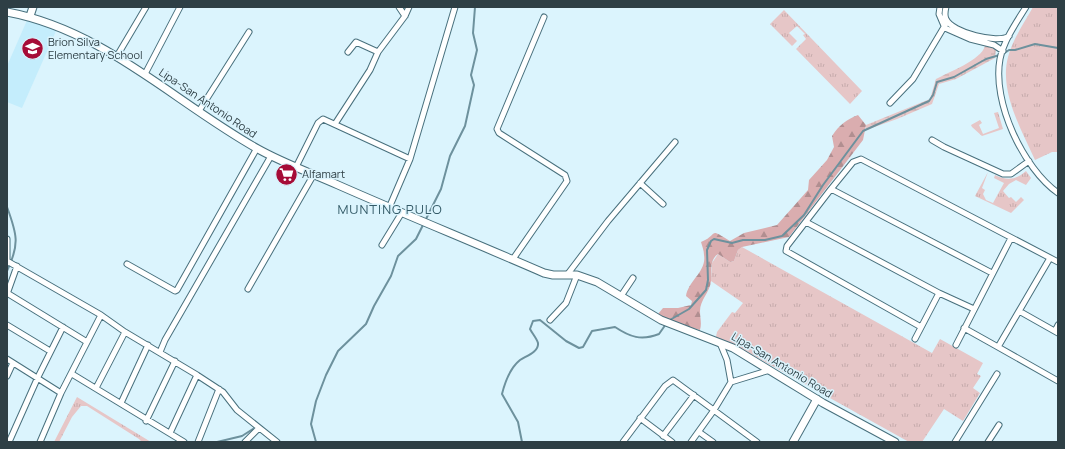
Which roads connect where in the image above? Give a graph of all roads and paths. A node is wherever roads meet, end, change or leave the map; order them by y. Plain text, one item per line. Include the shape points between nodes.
1 (33, 7) edge
2 (146, 7) edge
3 (180, 7) edge
4 (398, 7) edge
5 (409, 7) edge
6 (455, 7) edge
7 (940, 7) edge
8 (946, 7) edge
9 (1026, 7) edge
10 (7, 12) edge
11 (30, 16) junction
12 (405, 16) junction
13 (544, 17) dead end
14 (947, 22) junction
15 (943, 26) junction
16 (249, 32) dead end
17 (1010, 35) junction
18 (348, 52) dead end
19 (378, 52) junction
20 (1002, 54) junction
21 (117, 56) junction
22 (145, 74) junction
23 (890, 103) dead end
24 (199, 111) junction
25 (335, 124) junction
26 (932, 140) dead end
27 (675, 142) dead end
28 (257, 148) junction
29 (271, 156) junction
30 (410, 159) junction
31 (1029, 162) junction
32 (296, 167) junction
33 (314, 174) junction
34 (640, 183) junction
35 (831, 189) junction
36 (1058, 193) edge
37 (663, 204) dead end
38 (389, 208) junction
39 (401, 214) junction
40 (806, 222) junction
41 (7, 238) edge
42 (1011, 238) junction
43 (382, 245) dead end
44 (1050, 258) junction
45 (513, 259) junction
46 (1058, 262) edge
47 (8, 263) edge
48 (127, 264) dead end
49 (16, 266) junction
50 (992, 273) junction
51 (567, 275) junction
52 (577, 275) junction
53 (633, 278) dead end
54 (248, 289) dead end
55 (7, 293) edge
56 (939, 293) junction
57 (621, 296) junction
58 (974, 309) junction
59 (1019, 311) junction
60 (101, 316) junction
61 (550, 320) dead end
62 (1058, 325) edge
63 (7, 326) edge
64 (63, 327) junction
65 (921, 327) junction
66 (964, 328) junction
67 (125, 332) junction
68 (1056, 332) edge
69 (915, 339) dead end
70 (88, 342) junction
71 (719, 342) junction
72 (148, 345) junction
73 (956, 345) dead end
74 (998, 347) junction
75 (50, 351) junction
76 (160, 352) junction
77 (7, 359) edge
78 (174, 361) junction
79 (13, 363) junction
80 (770, 370) junction
81 (72, 374) junction
82 (197, 374) junction
83 (996, 374) dead end
84 (7, 376) edge
85 (38, 377) junction
86 (1058, 381) edge
87 (731, 382) junction
88 (96, 388) junction
89 (219, 390) junction
90 (62, 393) junction
91 (694, 394) junction
92 (817, 399) junction
93 (121, 403) junction
94 (714, 410) junction
95 (640, 418) junction
96 (146, 421) junction
97 (999, 425) dead end
98 (259, 428) junction
99 (699, 432) junction
100 (170, 433) junction
101 (663, 436) junction
102 (10, 442) edge
103 (40, 442) edge
104 (184, 442) edge
105 (198, 442) edge
106 (245, 442) edge
107 (277, 442) edge
108 (622, 442) edge
109 (672, 442) edge
110 (692, 442) edge
111 (713, 442) edge
112 (757, 442) edge
113 (793, 442) edge
114 (896, 442) edge
115 (955, 442) edge
116 (988, 442) edge

1 - 11 main road
2 - 21 street
3 - 22 street
4 - 12 street
5 - 12 street
6 - 30 street
7 - 15 street via 939,14
8 - 14 street
9 - 17 street
10 - 11 main road, Lipa-San Antonio Road
11 - 21 main road, Lipa-San Antonio Road via 80,36
12 - 19 street
13 - 45 street via 497,129 499,133 565,175 567,181
14 - 15 street
14 - 17 street via 967,33 993,39 1003,39
15 - 20 street via 994,45
15 - 23 street via 916,74
16 - 24 street
17 - 20 street
18 - 19 street via 356,42
19 - 25 street via 370,70
20 - 31 street via 999,76 1001,99
21 - 22 main road, Lipa-San Antonio Road
22 - 24 main road, Lipa-San Antonio Road
24 - 28 main road, Lipa-San Antonio Road
25 - 30 street
25 - 32 street via 323,119 318,123
26 - 31 street via 1003,174 1015,173
27 - 34 street
28 - 29 main road, Lipa-San Antonio Road
28 - 48 street via 177,290
29 - 32 main road, Lipa-San Antonio Road
29 - 76 street
30 - 38 street
31 - 36 street via 1038,175
32 - 33 main road, Lipa-San Antonio Road
33 - 38 main road, Lipa-San Antonio Road
33 - 54 street
34 - 37 street
34 - 51 street
35 - 40 street
35 - 42 street via 853,162 861,159
35 - 50 street
38 - 39 main road, Lipa-San Antonio Road
39 - 43 street
39 - 45 main road, Lipa-San Antonio Road
40 - 56 street
40 - 65 street via 787,246 786,251
41 - 47 street
42 - 44 street
42 - 50 street
44 - 46 street
44 - 59 street
45 - 51 main road, Lipa-San Antonio Road via 548,274
47 - 49 street
49 - 55 street
49 - 60 street
50 - 58 street
51 - 52 main road, Lipa-San Antonio Road
52 - 57 main road, Lipa-San Antonio Road via 597,282
52 - 61 street via 566,303
53 - 57 street
55 - 64 street
56 - 58 street
56 - 65 street
57 - 71 main road, Lipa-San Antonio Road via 661,320
58 - 66 street
59 - 68 street
59 - 74 street
60 - 67 street
60 - 70 street
62 - 68 street
63 - 75 street
64 - 70 street
64 - 75 street
65 - 69 street
66 - 73 street
66 - 74 street
67 - 72 street
67 - 88 street
70 - 81 street
71 - 80 main road, Lipa-San Antonio Road
71 - 87 street via 727,360
72 - 76 street
72 - 93 street
74 - 86 street
75 - 85 street
76 - 78 street
77 - 79 street
78 - 82 street
78 - 96 street
79 - 84 street
79 - 85 street
80 - 87 street
80 - 92 main road, Lipa-San Antonio Road
81 - 88 street
81 - 90 street
82 - 89 street
82 - 100 street
83 - 115 street
85 - 90 street
85 - 102 street
87 - 94 street
88 - 93 street
89 - 98 street via 237,410
89 - 105 street
90 - 103 street
91 - 94 street
91 - 95 street via 673,380
91 - 101 street
92 - 113 main road
92 - 114 main road, Lipa-San Antonio Road
93 - 96 street
94 - 99 street
94 - 112 street
95 - 101 street
95 - 108 street
96 - 100 street
97 - 116 street
98 - 106 street
98 - 107 street
99 - 110 street
99 - 111 street
100 - 104 street
101 - 109 street

